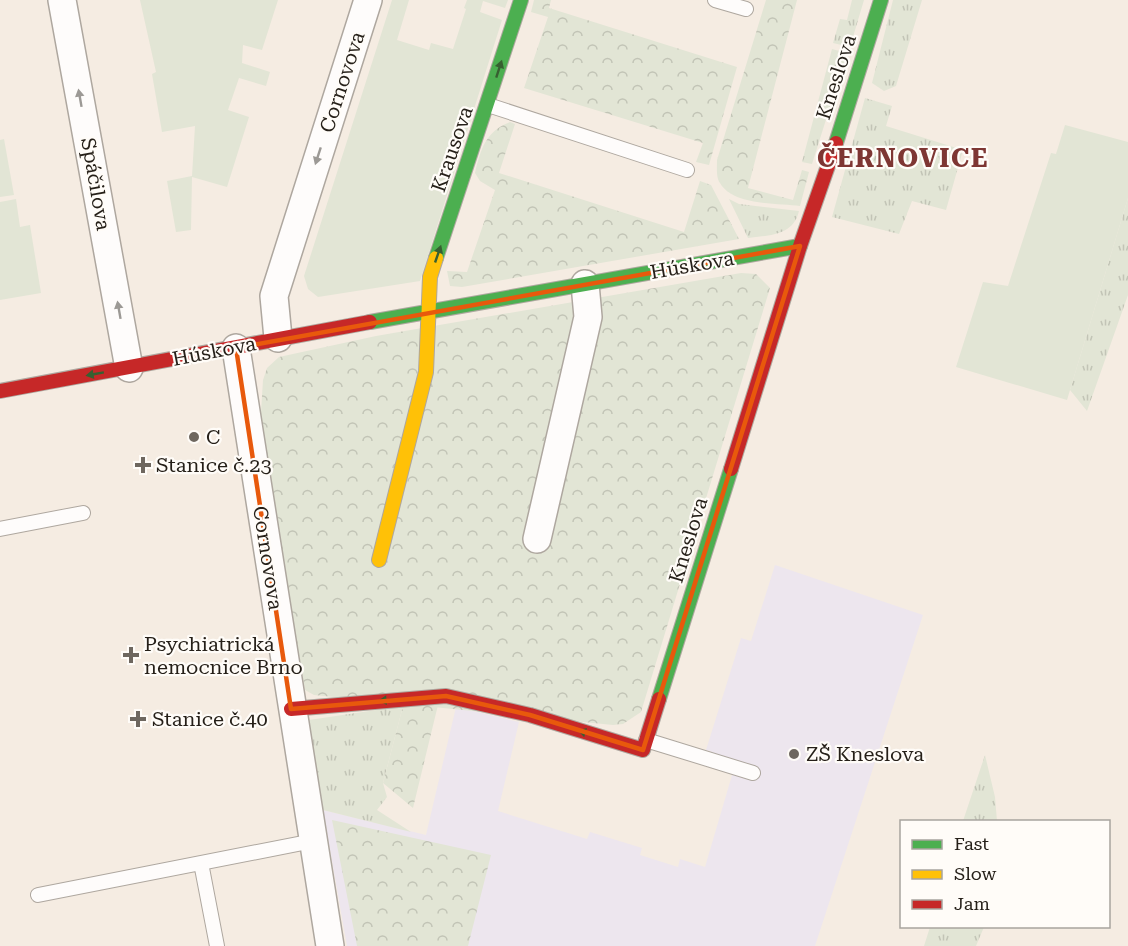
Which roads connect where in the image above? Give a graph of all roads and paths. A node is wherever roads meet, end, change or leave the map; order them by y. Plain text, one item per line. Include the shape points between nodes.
1 (62, 0) edge
2 (368, 0) edge
3 (521, 0) edge
4 (715, 0) edge
5 (881, 0) edge
6 (746, 9) dead end
7 (488, 105) junction
8 (687, 171) dead end
9 (800, 246) junction
10 (585, 284) junction
11 (428, 312) junction
12 (278, 338) junction
13 (236, 348) junction
14 (129, 368) junction
15 (0, 391) edge
16 (83, 513) dead end
17 (0, 529) edge
18 (537, 539) dead end
19 (379, 560) dead end
20 (291, 709) junction
21 (644, 745) junction
22 (753, 774) dead end
23 (313, 841) junction
24 (201, 863) junction
25 (38, 895) dead end
26 (217, 946) edge
27 (330, 946) edge

14 -> 1 street, Spáčilova
2 -> 12 street, Cornovova via 274,296
7 -> 3 street, Krausova
4 - 6 lane
5 - 9 street, Kneslova
7 - 8 lane
11 -> 7 street, Krausova via 430,277
9 - 10 street, Húskova
9 - 21 street, Kneslova
10 - 11 street, Húskova
10 - 18 street via 588,316
11 - 12 street, Húskova
11 - 19 street via 426,372
12 - 13 street, Húskova
13 - 14 street, Húskova
13 - 20 street, Cornovova
14 -> 15 street, Húskova
16 - 17 lane
21 -> 20 street via 446,696
20 - 23 street, Cornovova
21 - 22 lane
23 - 24 lane
23 - 27 street, Cornovova
24 - 25 lane
24 - 26 lane

